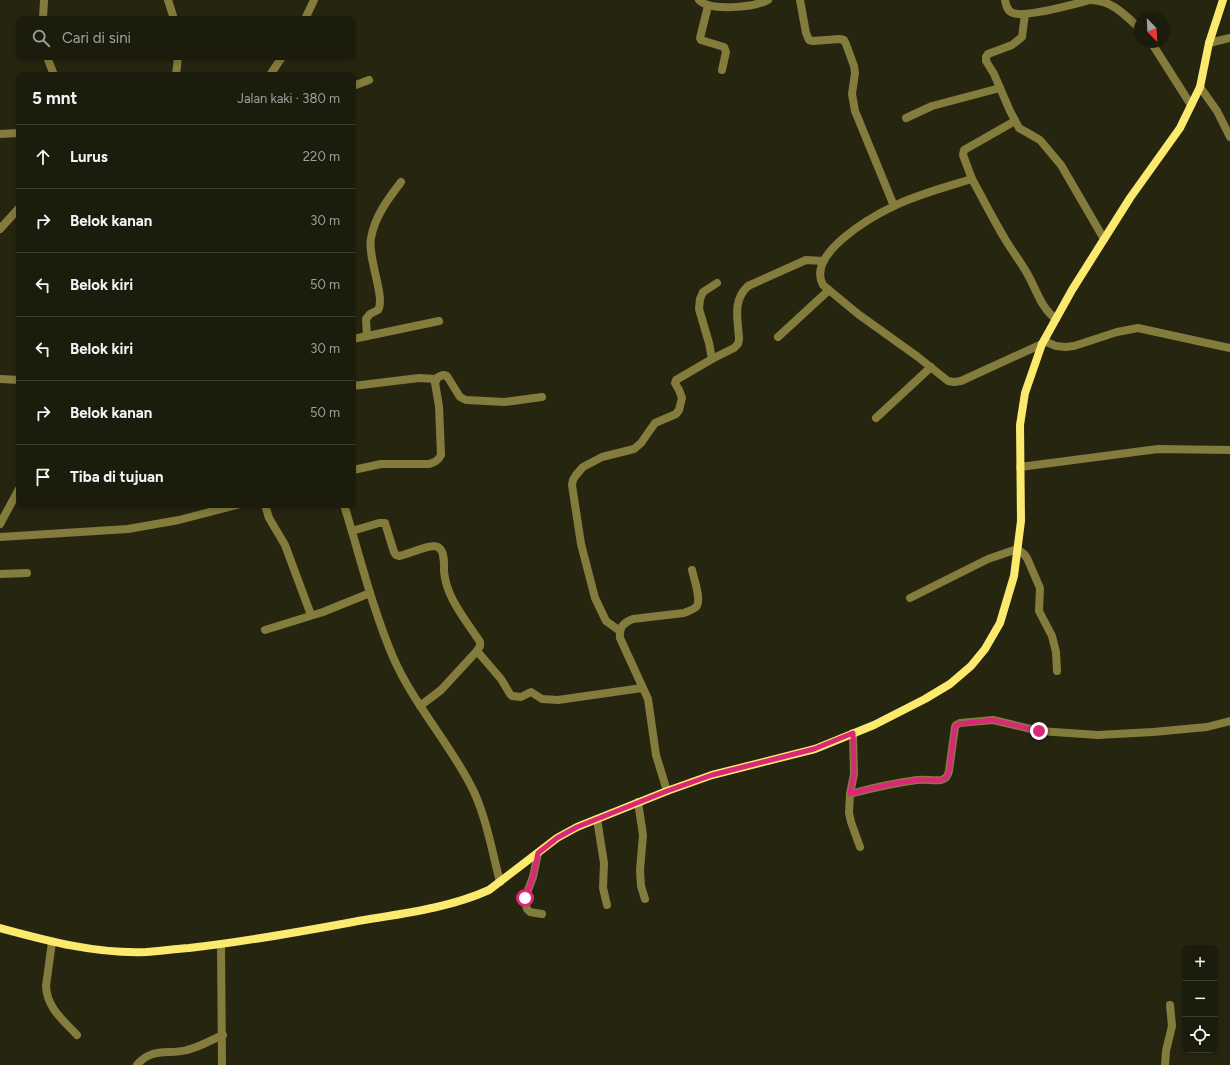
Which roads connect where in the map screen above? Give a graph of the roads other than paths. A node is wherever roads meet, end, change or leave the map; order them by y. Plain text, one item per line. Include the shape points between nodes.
1 (45, 0) edge
2 (168, 0) edge
3 (314, 0) edge
4 (699, 0) edge
5 (768, 0) edge
6 (800, 0) edge
7 (1005, 0) edge
8 (1223, 0) edge
9 (708, 6) junction
10 (1025, 14) junction
11 (43, 16) edge
12 (173, 16) edge
13 (307, 16) edge
14 (1134, 22) edge
15 (1230, 38) edge
16 (1209, 43) junction
17 (1155, 48) edge
18 (49, 60) edge
19 (178, 60) edge
20 (280, 60) edge
21 (722, 70) dead end
22 (51, 72) edge
23 (176, 72) edge
24 (272, 72) edge
25 (369, 80) dead end
26 (356, 85) edge
27 (1200, 87) junction
28 (1000, 88) junction
29 (1191, 105) junction
30 (906, 118) dead end
31 (1015, 121) junction
32 (16, 133) edge
33 (0, 134) edge
34 (1230, 137) edge
35 (972, 179) junction
36 (401, 182) dead end
37 (894, 206) junction
38 (16, 211) edge
39 (0, 229) edge
40 (1104, 239) junction
41 (823, 261) junction
42 (717, 283) dead end
43 (828, 290) junction
44 (1056, 319) junction
45 (439, 321) dead end
46 (367, 336) junction
47 (778, 337) dead end
48 (356, 338) edge
49 (1043, 343) junction
50 (1230, 348) edge
51 (712, 359) junction
52 (930, 367) junction
53 (0, 379) edge
54 (436, 379) junction
55 (16, 380) edge
56 (356, 386) edge
57 (542, 397) dead end
58 (876, 418) dead end
59 (1230, 450) edge
60 (1020, 467) junction
61 (356, 469) edge
62 (16, 495) edge
63 (225, 508) edge
64 (266, 508) edge
65 (345, 508) edge
66 (0, 524) edge
67 (352, 531) junction
68 (0, 537) edge
69 (1017, 549) junction
70 (692, 570) dead end
71 (26, 573) dead end
72 (0, 574) edge
73 (370, 593) junction
74 (910, 598) dead end
75 (312, 616) junction
76 (265, 630) dead end
77 (620, 632) junction
78 (477, 651) junction
79 (1057, 671) dead end
80 (642, 688) junction
81 (420, 706) junction
82 (1230, 721) edge
83 (853, 733) junction
84 (667, 791) junction
85 (850, 794) junction
86 (638, 802) junction
87 (597, 819) junction
88 (860, 847) dead end
89 (538, 853) junction
90 (500, 882) junction
91 (645, 899) dead end
92 (607, 904) dead end
93 (542, 914) dead end
94 (0, 928) edge
95 (52, 942) junction
96 (221, 944) junction
97 (1170, 1005) dead end
98 (77, 1034) dead end
99 (222, 1035) junction
100 (137, 1065) edge
101 (222, 1065) edge
102 (1165, 1065) edge

1 - 11 street
2 - 12 street
3 - 13 street
4 - 9 street
5 - 9 street via 737,8
6 - 37 street via 809,40 839,39 844,40 846,44 854,66 852,94 855,111
7 - 10 street via 1012,13
8 - 16 street
9 - 21 street via 700,38 724,47 726,52
10 - 14 street via 1090,0 1114,5
10 - 28 street via 1022,37 1012,45 991,52 986,57
15 - 16 street
16 - 27 street
17 - 29 street
18 - 22 street
19 - 23 street
20 - 24 street
25 - 26 street
27 - 29 street
27 - 34 street via 1217,111
28 - 30 street via 932,106
28 - 31 street
29 - 40 street via 1180,128
31 - 35 street via 964,150 963,155
31 - 40 street via 1019,128 1040,140 1061,165
32 - 33 street
35 - 37 street
35 - 44 street via 1005,240 1028,274 1042,305
36 - 46 street via 384,205 370,239 371,259 381,302 378,310 366,319
37 - 41 street via 846,236
38 - 39 street
40 - 44 street
41 - 43 street via 820,279
41 - 51 street via 806,260 748,286 738,300 738,344
42 - 51 street via 703,292 699,309
43 - 47 street
43 - 52 street
44 - 49 street
45 - 46 street
46 - 48 street
49 - 50 street via 1074,346 1138,328
49 - 52 street via 961,381 948,381
49 - 60 street via 1025,393 1020,425
51 - 77 street via 676,380 682,398 676,414 655,423 634,449 602,457 583,467 573,480 581,544 596,598 606,621
52 - 58 street
53 - 55 street
54 - 56 street via 419,378
54 - 57 street via 443,375 447,376 460,397 466,400 506,402
54 - 61 street via 440,413 439,458 429,464 381,464
59 - 60 street via 1158,449
60 - 69 street via 1021,522
62 - 66 street
63 - 68 street via 179,520 128,528
64 - 75 street via 285,545
65 - 67 street
67 - 73 street
67 - 78 street via 379,523 385,524 396,555 434,546 438,548 443,557 446,587 480,642
69 - 74 street via 988,559
69 - 79 street via 1027,558 1040,588 1039,611 1052,636
69 - 83 street via 1014,576 1000,624 971,666 950,684 925,699
70 - 77 street via 699,600 697,606 684,613 633,619 621,627
71 - 72 street
73 - 75 street
73 - 81 street via 393,658
75 - 76 street
77 - 80 street via 620,638
78 - 80 street via 512,696 521,697 531,692 542,699 558,700
78 - 81 street via 440,690
80 - 84 street via 650,704 656,755
81 - 90 street via 474,791
82 - 85 street via 1207,727 1098,735 1039,731 993,720 960,724 955,727 946,778 878,786
83 - 84 street via 814,749 712,775
83 - 85 street via 854,774
84 - 86 street
85 - 88 street via 849,813
86 - 87 street
86 - 91 street via 643,835 641,886
87 - 89 street via 557,838
87 - 92 street
89 - 90 street
89 - 93 street via 525,902 530,912
90 - 96 street via 480,894 440,906
94 - 95 street
95 - 96 street via 146,952
95 - 98 street via 46,993 54,1011
96 - 99 street
97 - 102 street via 1172,1026
99 - 100 street via 187,1050 149,1054
99 - 101 street

